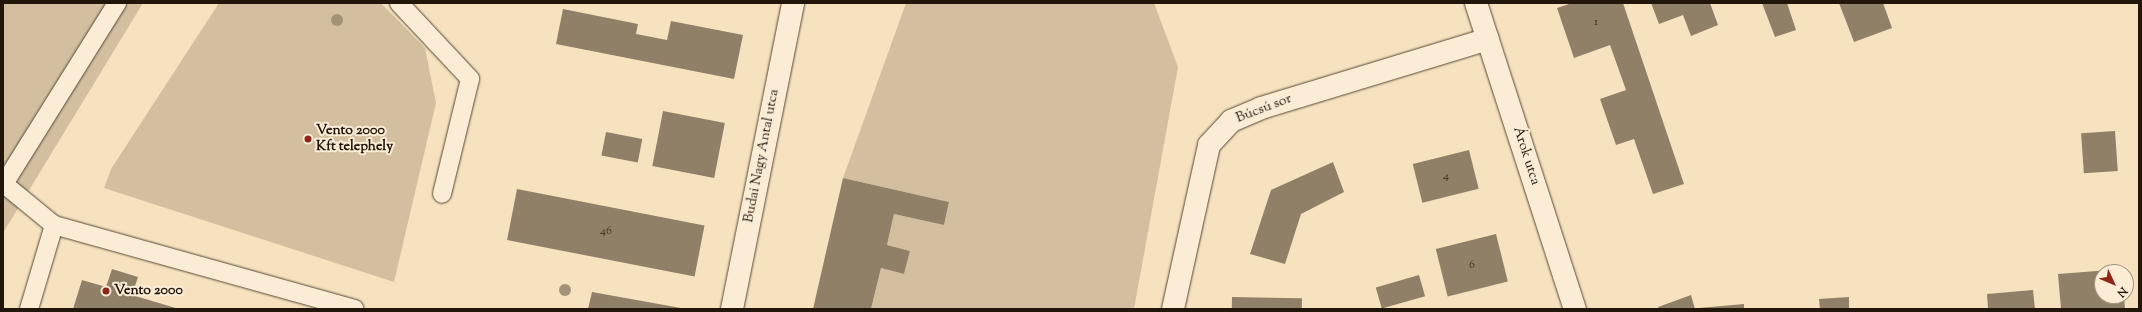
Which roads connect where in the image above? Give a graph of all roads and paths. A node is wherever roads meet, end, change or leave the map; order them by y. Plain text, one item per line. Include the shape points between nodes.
1 (117, 3) edge
2 (399, 3) edge
3 (793, 3) edge
4 (1476, 3) edge
5 (1488, 39) junction
6 (442, 194) dead end
7 (54, 225) junction
8 (29, 309) edge
9 (354, 309) edge
10 (732, 309) edge
11 (1173, 309) edge
12 (1575, 309) edge

1 - 7 lane via 4,184
2 - 6 lane via 470,79
3 - 10 street, Budai Nagy Antal utca
4 - 5 street, Árok utca
5 - 11 street, Búcsú sor via 1261,108 1231,121 1209,146
5 - 12 street, Árok utca
7 - 8 lane
7 - 9 lane

